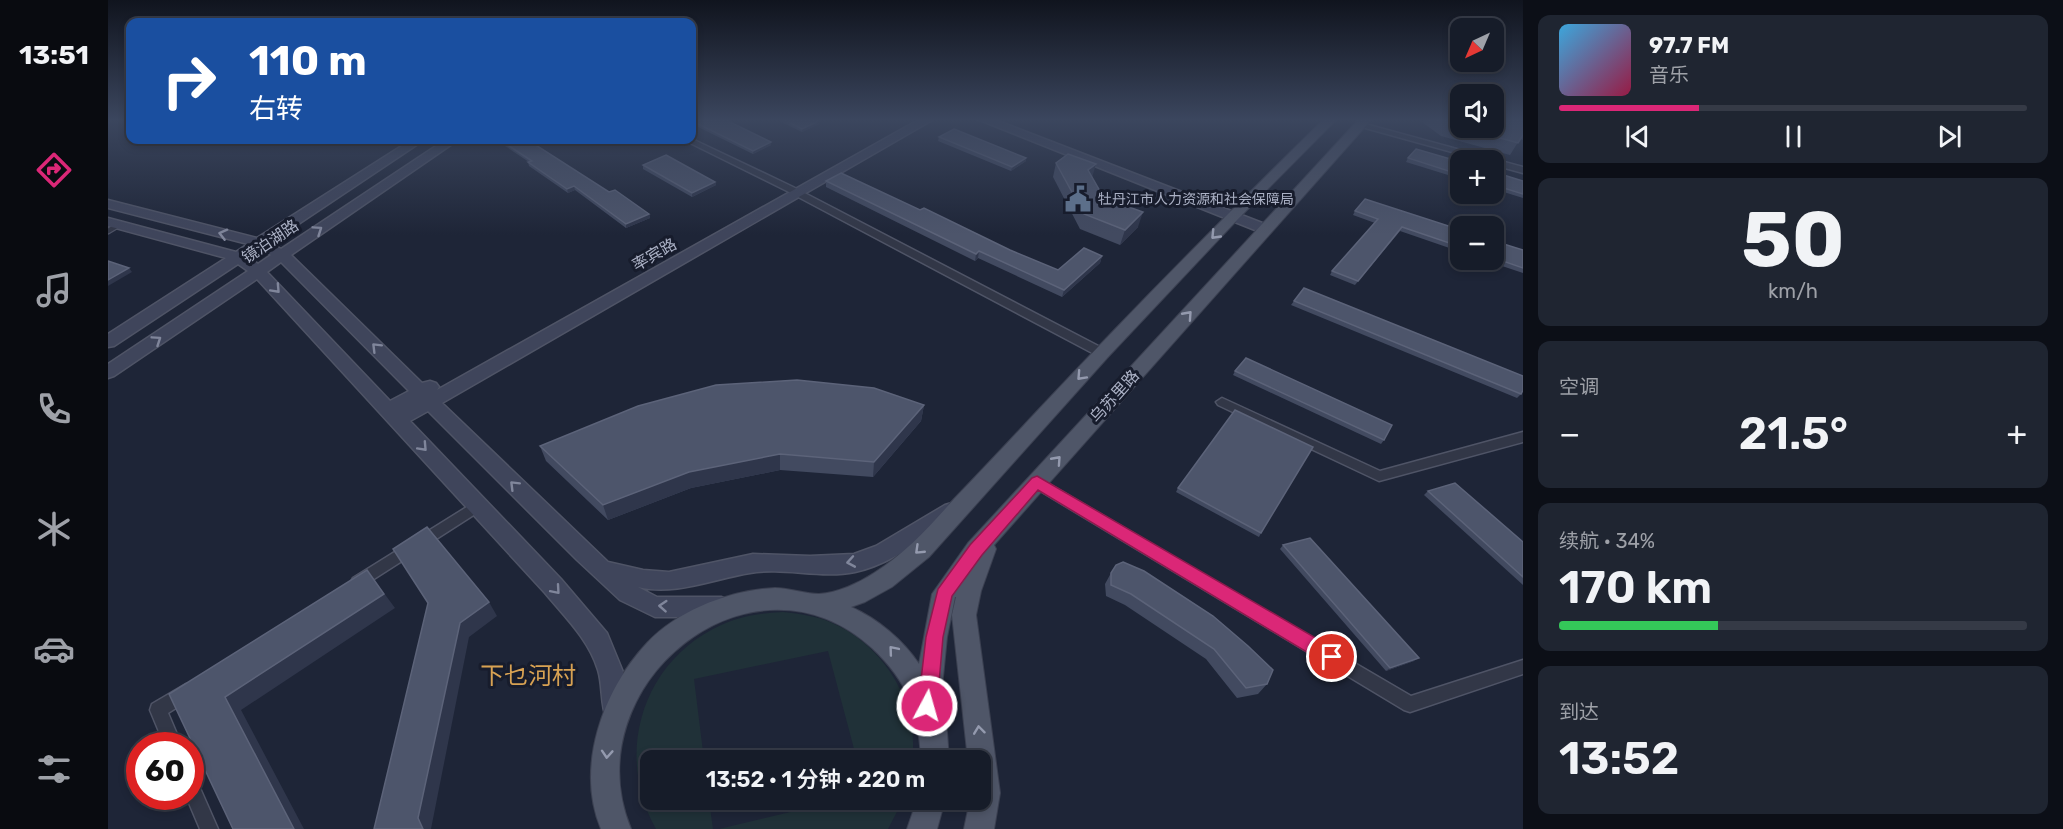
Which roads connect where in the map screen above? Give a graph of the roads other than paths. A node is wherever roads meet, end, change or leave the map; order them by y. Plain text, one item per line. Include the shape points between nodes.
1 (391, 158) edge
2 (426, 158) edge
3 (724, 158) edge
4 (849, 158) edge
5 (855, 158) edge
6 (1082, 158) edge
7 (1291, 158) edge
8 (1331, 158) edge
9 (1504, 165) edge
10 (1523, 170) edge
11 (793, 191) junction
12 (108, 204) edge
13 (1233, 216) junction
14 (111, 226) edge
15 (1265, 229) junction
16 (259, 243) junction
17 (282, 255) junction
18 (238, 257) junction
19 (258, 271) junction
20 (108, 342) edge
21 (1102, 353) junction
22 (108, 372) edge
23 (425, 397) junction
24 (1222, 402) dead end
25 (394, 415) junction
26 (1523, 437) edge
27 (1037, 482) junction
28 (478, 505) junction
29 (959, 507) junction
30 (991, 533) junction
31 (602, 569) junction
32 (348, 588) edge
33 (821, 604) junction
34 (721, 607) junction
35 (1523, 667) edge
36 (198, 684) edge
37 (927, 706) junction
38 (616, 712) junction
39 (168, 732) edge
40 (936, 750) edge
41 (201, 810) edge
42 (928, 810) edge
43 (613, 828) edge
44 (209, 829) edge
45 (922, 829) edge
46 (979, 829) edge

1 - 16 main road, 镜泊湖路
17 -> 2 main road, 镜泊湖路
3 - 11 street
4 - 11 main road, 率宾路
5 - 11 main road, 率宾路
6 - 13 main road
7 - 13 main road
8 - 15 main road, 乌苏里路
9 - 10 street
11 - 21 street
11 - 23 main road, 率宾路
16 -> 12 main road
13 - 15 main road
13 -> 21 main road
14 - 18 main road
27 -> 15 main road, 乌苏里路
16 - 17 main road
16 - 18 main road, 镜泊湖路
17 - 19 main road, 镜泊湖路
23 -> 17 main road
18 - 19 main road
18 - 20 main road, 镜泊湖路
22 -> 19 main road, 镜泊湖路
19 -> 25 main road
21 -> 29 main road
23 - 25 main road, 率宾路
31 -> 23 main road
24 - 26 street via 1379,476
25 -> 28 main road
27 - 30 main road, 乌苏里路
27 - 35 street via 1410,704
28 - 32 street
28 -> 38 main road via 599,641 611,672
29 -> 31 main road via 883,552 854,563 753,563 669,581
29 -> 33 main road via 921,550 884,580 856,594
30 - 37 main road, 乌苏里路 via 944,594
46 -> 30 main road via 986,793 964,615
34 -> 31 main road via 655,607 628,593
33 - 34 main road via 788,598
37 -> 33 main road via 910,670 885,640 855,618
34 - 38 main road via 688,623 659,646 634,676
36 - 39 street via 158,710
37 - 40 main road
38 -> 43 main road via 607,748 606,786
41 - 44 street
42 - 45 main road

